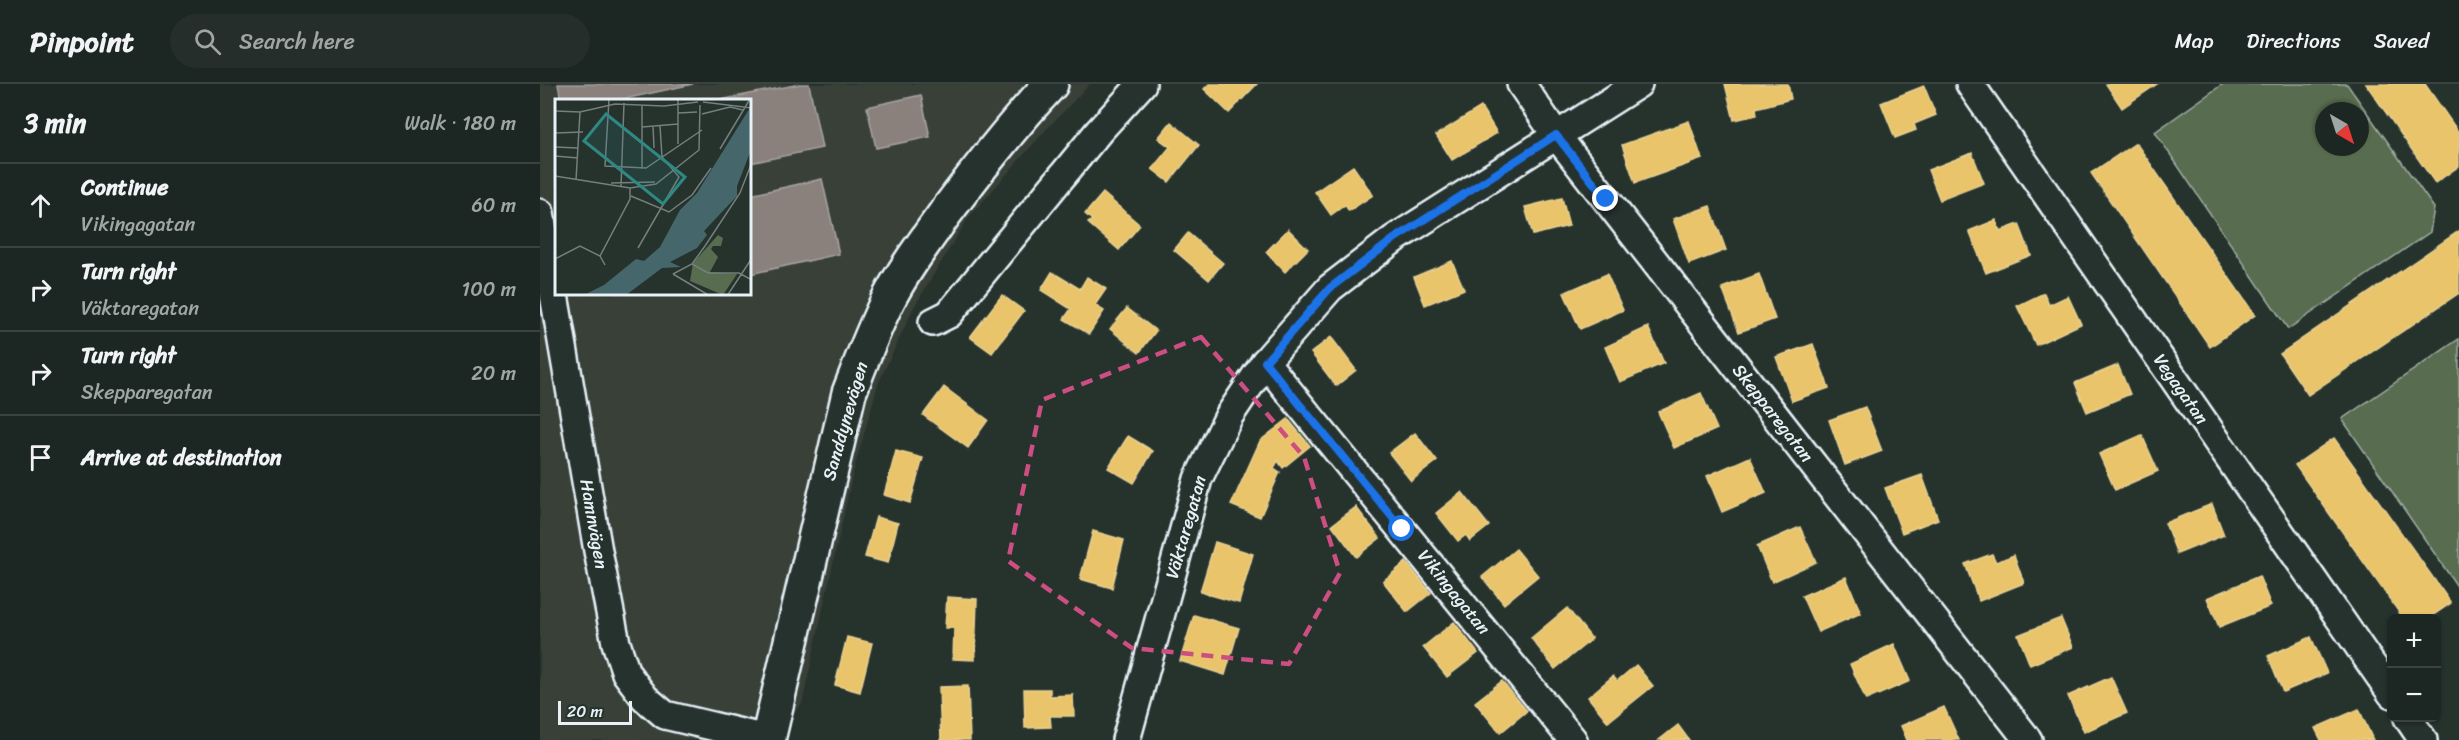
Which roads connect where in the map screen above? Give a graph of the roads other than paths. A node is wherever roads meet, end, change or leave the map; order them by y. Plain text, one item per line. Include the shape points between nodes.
1 (1051, 84) edge
2 (1142, 84) edge
3 (1521, 84) edge
4 (1638, 84) edge
5 (1970, 84) edge
6 (1556, 135) junction
7 (540, 213) edge
8 (933, 322) dead end
9 (1265, 362) junction
10 (2387, 688) edge
11 (2411, 722) edge
12 (769, 740) edge
13 (1126, 740) edge
14 (1573, 740) edge
15 (2028, 740) edge
16 (2423, 740) edge

1 - 12 street, Sanddynevägen via 922,244 889,298 867,345 849,393
2 - 8 street via 949,314
3 - 6 street, Skepparegatan
4 - 6 street, Väktaregatan
5 - 10 street, Vegagatan
6 - 9 street, Väktaregatan via 1394,239 1330,288
6 - 15 street, Skepparegatan
7 - 12 street, Hamnvägen via 609,609 626,673 645,698 665,715
9 - 13 street, Väktaregatan via 1229,416 1198,479
9 - 14 street, Vikingagatan
11 - 16 street

